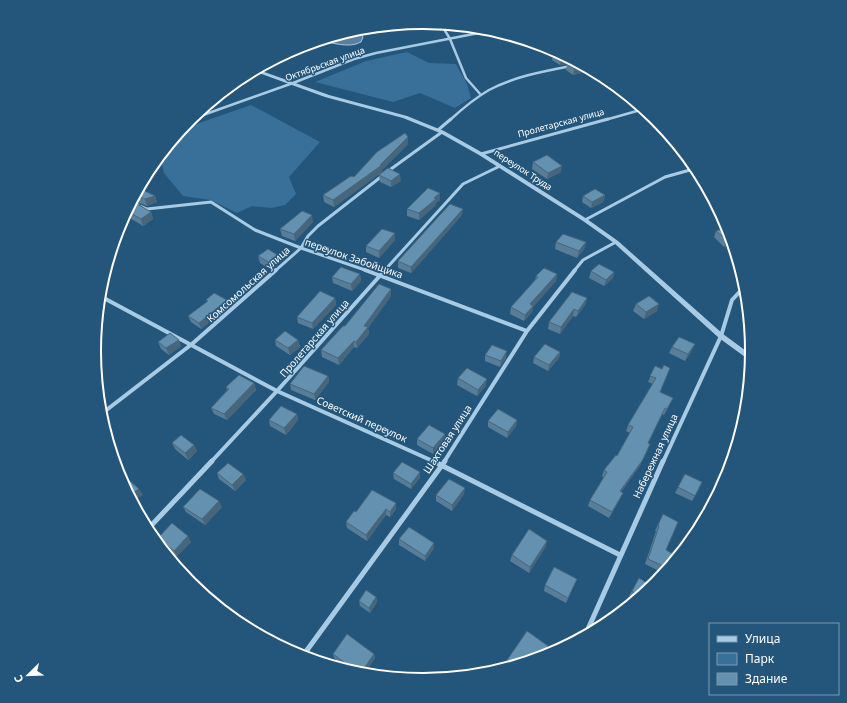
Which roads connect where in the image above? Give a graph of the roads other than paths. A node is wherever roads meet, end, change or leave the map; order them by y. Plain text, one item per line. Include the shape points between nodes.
1 (445, 30) edge
2 (477, 34) edge
3 (450, 39) junction
4 (573, 66) edge
5 (261, 72) edge
6 (293, 83) junction
7 (481, 96) junction
8 (638, 111) edge
9 (205, 114) edge
10 (440, 131) junction
11 (481, 154) junction
12 (500, 166) junction
13 (690, 170) edge
14 (137, 204) edge
15 (585, 220) junction
16 (616, 242) junction
17 (301, 248) junction
18 (380, 275) junction
19 (740, 291) edge
20 (106, 299) edge
21 (527, 331) junction
22 (721, 336) junction
23 (192, 344) junction
24 (746, 355) edge
25 (277, 391) junction
26 (106, 410) edge
27 (442, 465) junction
28 (151, 525) edge
29 (620, 555) junction
30 (588, 629) edge
31 (306, 651) edge

1 - 3 street
2 - 3 street, Октябрьская улица
3 - 6 street, Октябрьская улица via 354,59
3 - 7 street via 466,78
4 - 7 street, Комсомольская улица via 522,77 496,86
5 - 6 street, переулок Труда
6 - 9 street, Октябрьская улица
6 - 10 street, переулок Труда via 327,96 405,117
7 - 10 street, Комсомольская улица
8 - 11 street, Пролетарская улица
10 - 11 street, переулок Труда
10 - 17 street, Комсомольская улица via 318,227 304,240
11 - 12 street, переулок Труда
12 - 15 street, переулок Труда
12 - 18 street, Пролетарская улица via 463,184
13 - 15 street via 664,177
14 - 17 street, переулок Забойщика via 147,209 210,202 255,230
15 - 16 street, переулок Труда
16 - 21 street, Шахтовая улица via 583,260
16 - 22 street, переулок Труда
17 - 18 street, переулок Забойщика
17 - 23 street, Комсомольская улица
18 - 21 street, переулок Забойщика
18 - 25 street, Пролетарская улица
19 - 22 street, Набережная улица via 732,300
20 - 23 street, Советский переулок
21 - 27 street, Шахтовая улица
22 - 24 street, переулок Труда
22 - 29 street, Набережная улица
23 - 25 street, Советский переулок
23 - 26 street, Комсомольская улица
25 - 27 street, Советский переулок
25 - 28 street, Пролетарская улица
27 - 29 street, Советский переулок
27 - 31 street, Шахтовая улица
29 - 30 street, Набережная улица

